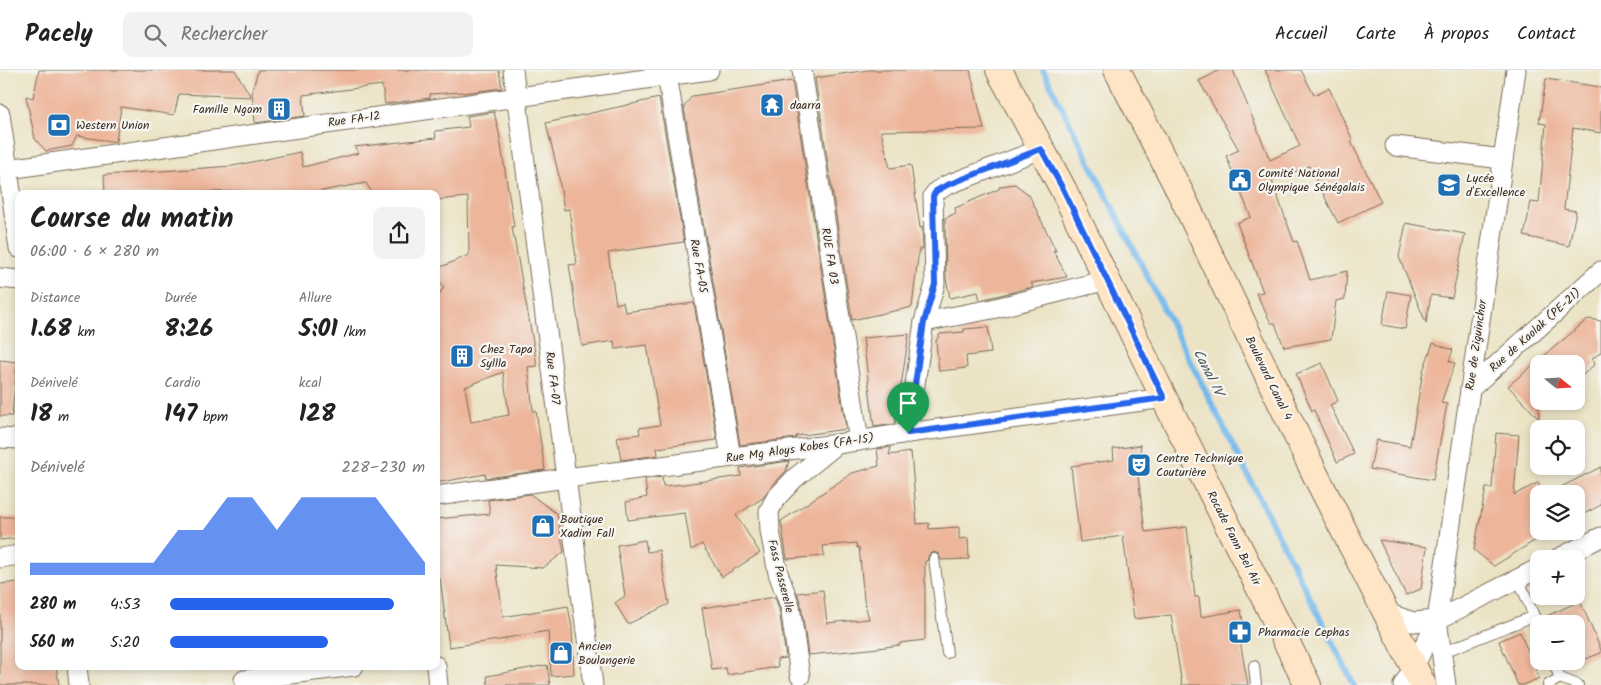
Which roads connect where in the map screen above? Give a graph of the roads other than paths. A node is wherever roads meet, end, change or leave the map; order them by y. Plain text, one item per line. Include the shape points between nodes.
1 (514, 70) edge
2 (709, 70) edge
3 (802, 70) edge
4 (999, 70) edge
5 (1117, 70) edge
6 (1516, 70) edge
7 (667, 75) junction
8 (517, 96) junction
9 (0, 114) edge
10 (1395, 146) dead end
11 (1041, 149) junction
12 (1503, 159) junction
13 (4, 168) edge
14 (15, 227) edge
15 (1599, 277) edge
16 (0, 278) edge
17 (15, 280) edge
18 (1107, 280) junction
19 (924, 322) junction
20 (1470, 389) junction
21 (1164, 398) junction
22 (908, 433) junction
23 (0, 438) edge
24 (15, 439) edge
25 (858, 441) junction
26 (837, 444) junction
27 (731, 457) junction
28 (566, 478) junction
29 (440, 495) edge
30 (1601, 537) edge
31 (1575, 550) edge
32 (15, 556) edge
33 (0, 558) edge
34 (934, 559) dead end
35 (1530, 572) edge
36 (1518, 578) junction
37 (1384, 612) junction
38 (1534, 615) edge
39 (1530, 618) edge
40 (1437, 620) junction
41 (1441, 653) junction
42 (947, 654) dead end
43 (1254, 666) dead end
44 (77, 670) edge
45 (314, 670) edge
46 (436, 670) edge
47 (1557, 670) edge
48 (800, 676) dead end
49 (243, 677) edge
50 (1560, 678) junction
51 (1413, 679) edge
52 (79, 685) edge
53 (438, 685) edge
54 (593, 685) edge
55 (1256, 685) edge
56 (1308, 685) edge
57 (1446, 685) edge
58 (1548, 685) edge
59 (1578, 685) edge

1 - 8 street, Rue FA-07
2 - 7 street, Rue FA-12
3 - 25 street, RUE FA 03
4 - 11 main road, Rocade Fann Bel Air
5 - 37 main road, Boulevard Canal 4 via 1181,194
6 - 12 street, Rue de Ziguinchor
7 - 8 street, Rue FA-12
7 - 27 street, Rue FA-05
8 - 13 street, Rue FA-12
8 - 28 street, Rue FA-07
9 - 13 street
10 - 12 street
11 - 18 main road, Rocade Fann Bel Air
11 - 19 street via 936,191 933,196 935,284
12 - 20 street, Rue de Ziguinchor
13 - 14 street
15 - 20 street, Rue de Kaolak (PE-21)
16 - 17 street
18 - 19 street via 992,309
18 - 21 main road, Rocade Fann Bel Air
19 - 22 street
20 - 40 street, Rue de Ziguinchor
21 - 22 street, Rue Mg Aloys Kobes (FA-15)
21 - 56 main road, Rocade Fann Bel Air
22 - 25 street, Rue Mg Aloys Kobes (FA-15)
23 - 24 street
25 - 26 street, Rue Mg Aloys Kobes (FA-15)
26 - 27 street, Rue Mg Aloys Kobes (FA-15)
26 - 48 street, Fass Passerelle via 795,478 776,498 769,511 778,572 790,606
27 - 28 street, Rue Mg Aloys Kobes (FA-15)
28 - 29 street, Rue Mg Aloys Kobes (FA-15)
28 - 54 street, Rue FA-07
30 - 31 street
32 - 33 street
34 - 42 lane
35 - 36 street
36 - 38 lane
36 - 40 street
37 - 40 street via 1412,622
37 - 51 main road, Boulevard Canal 4
39 - 41 lane
40 - 41 street
40 - 51 street
41 - 57 street
43 - 55 lane
44 - 52 street
45 - 49 street
46 - 53 street
47 - 50 lane
50 - 58 lane
50 - 59 lane

